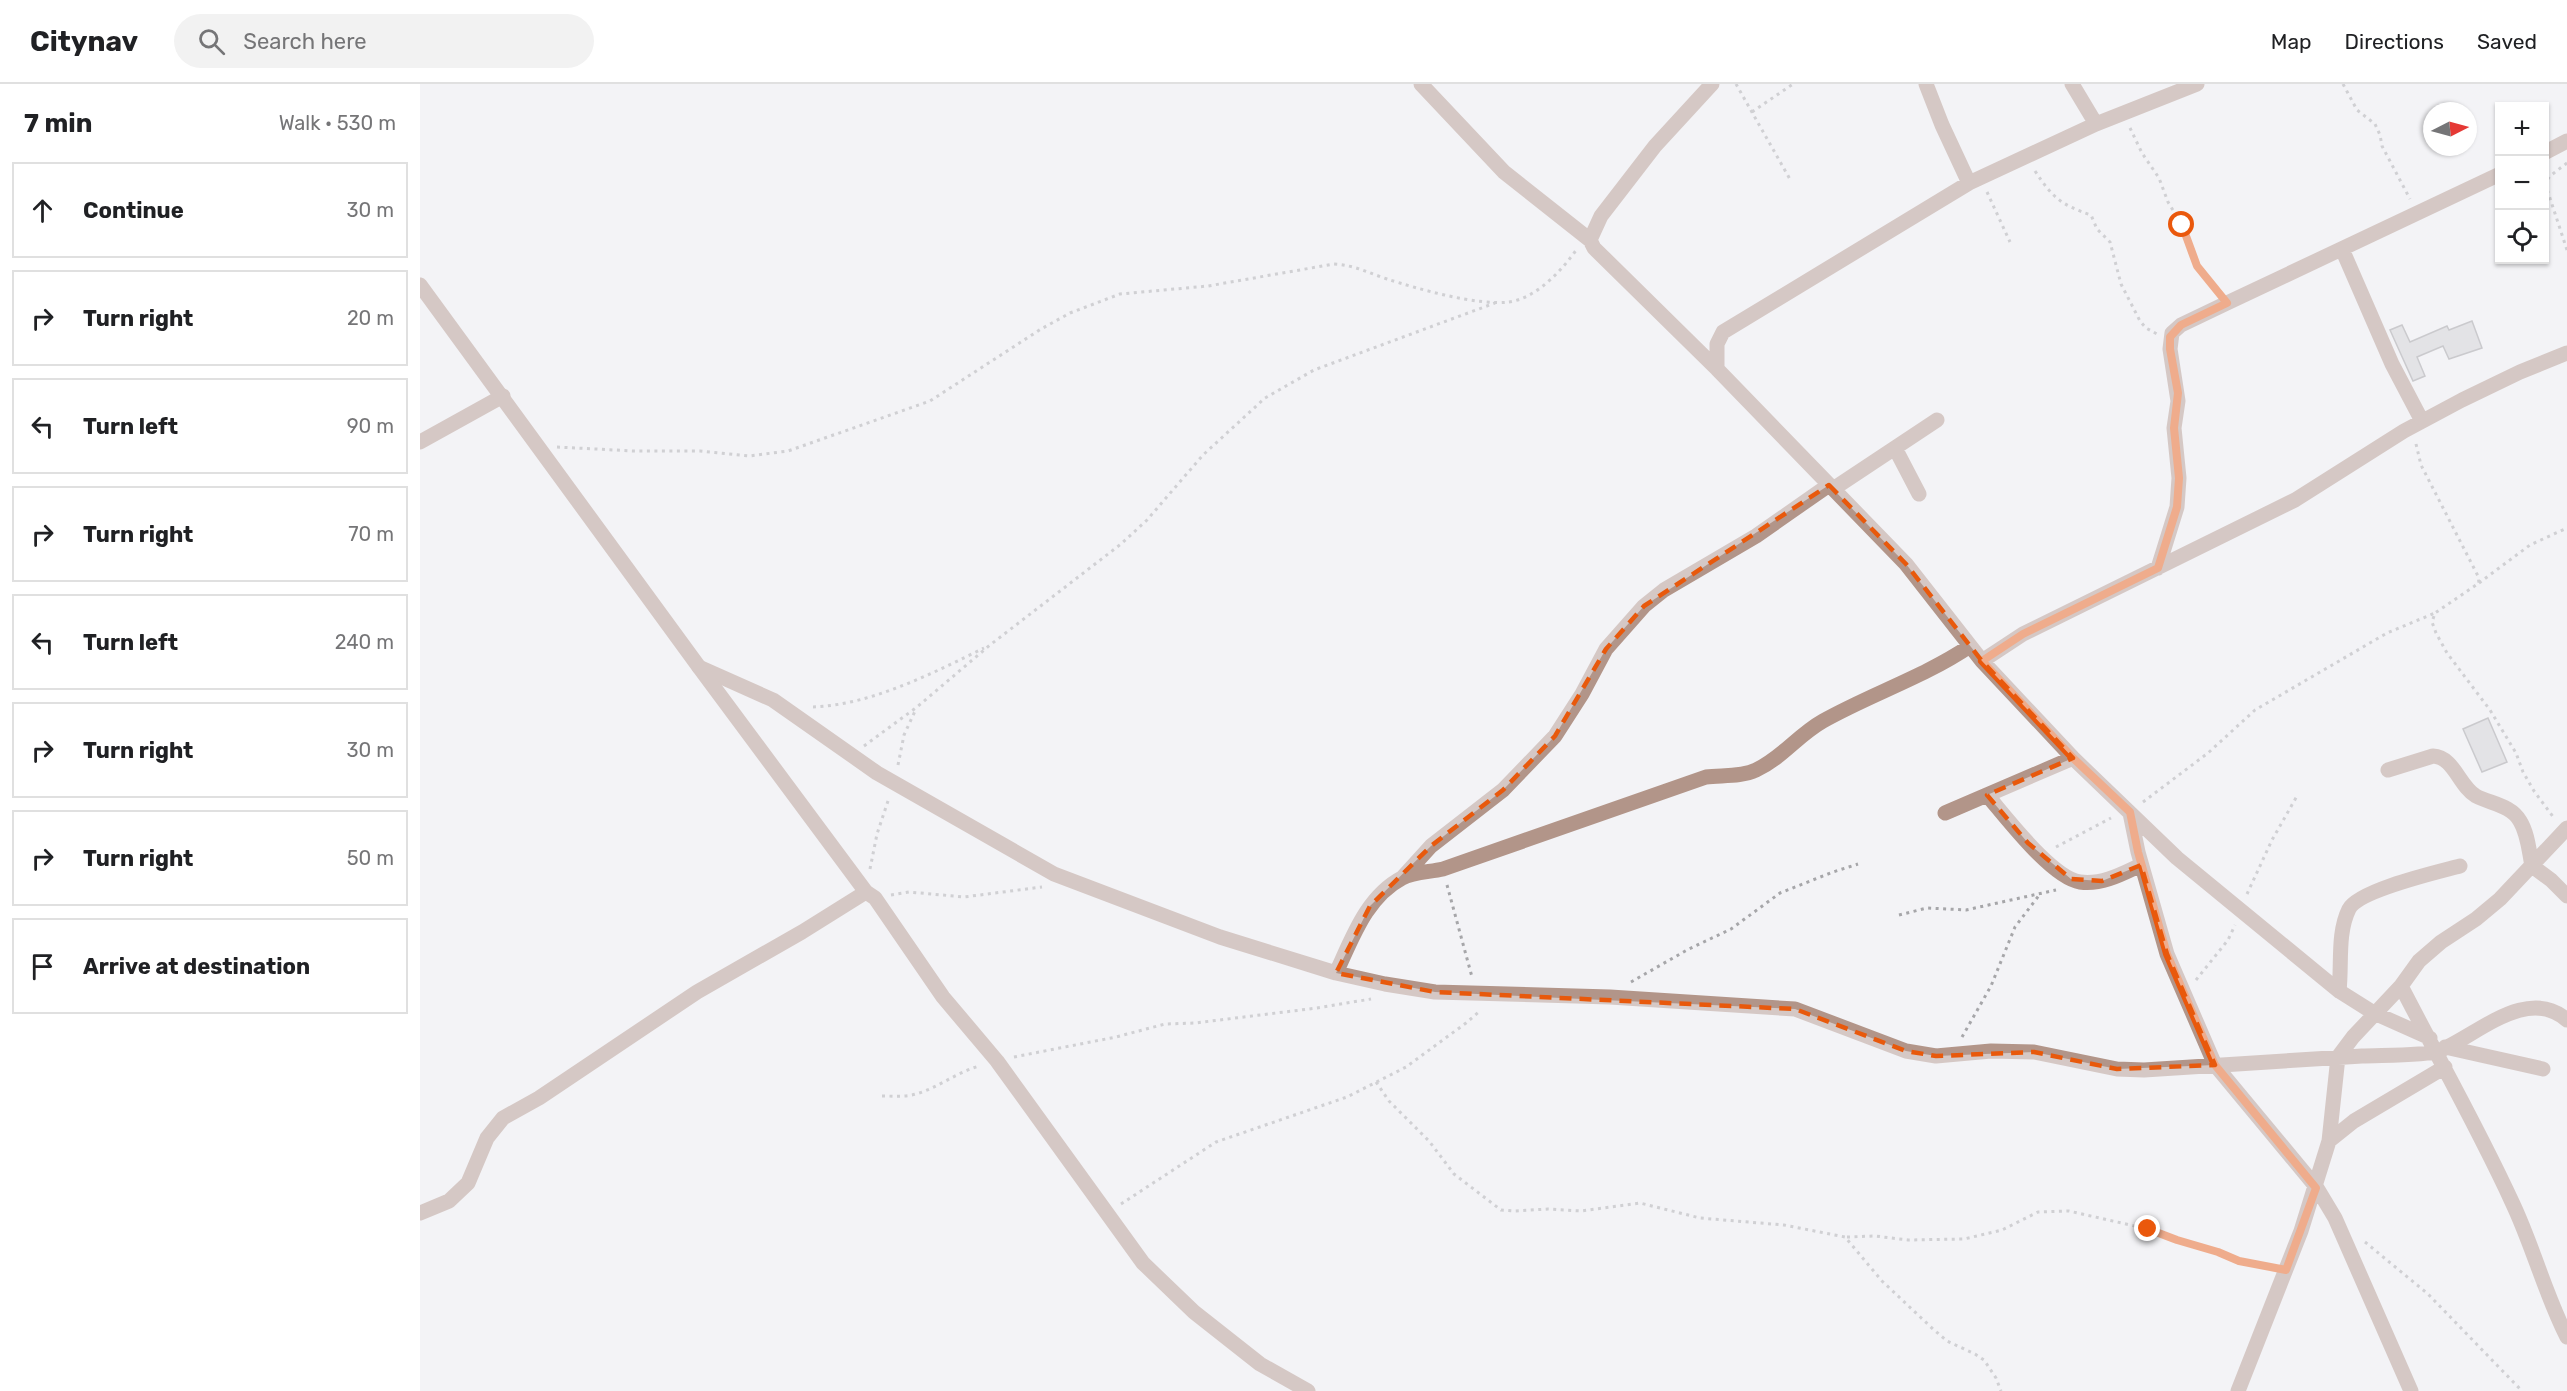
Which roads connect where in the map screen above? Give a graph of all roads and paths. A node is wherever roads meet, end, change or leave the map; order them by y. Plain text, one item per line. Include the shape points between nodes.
1 (1421, 84) edge
2 (1712, 84) edge
3 (1736, 84) edge
4 (1793, 84) edge
5 (1926, 84) edge
6 (2072, 84) edge
7 (2197, 84) edge
8 (2343, 84) edge
9 (2176, 87) edge
10 (1752, 112) junction
11 (2125, 112) junction
12 (2096, 124) junction
13 (2567, 141) edge
14 (2549, 150) edge
15 (2026, 157) junction
16 (2567, 163) edge
17 (2495, 176) edge
18 (1975, 180) junction
19 (1791, 181) dead end
20 (2416, 214) junction
21 (1587, 239) junction
22 (2010, 242) dead end
23 (2342, 249) junction
24 (2567, 250) edge
25 (420, 285) edge
26 (1498, 302) junction
27 (2227, 303) junction
28 (2169, 342) junction
29 (2567, 353) edge
30 (1717, 369) junction
31 (502, 396) junction
32 (1937, 420) dead end
33 (2420, 422) junction
34 (420, 442) edge
35 (537, 446) junction
36 (1894, 448) junction
37 (1831, 487) junction
38 (1919, 494) dead end
39 (2567, 528) edge
40 (2158, 568) junction
41 (2479, 582) junction
42 (2435, 613) junction
43 (990, 645) junction
44 (1970, 646) junction
45 (1982, 661) junction
46 (699, 667) junction
47 (811, 707) dead end
48 (917, 707) junction
49 (850, 755) junction
50 (2073, 758) junction
51 (2388, 770) dead end
52 (894, 783) junction
53 (1987, 795) junction
54 (2297, 796) dead end
55 (2130, 812) junction
56 (1945, 813) dead end
57 (2565, 834) edge
58 (2041, 855) junction
59 (1858, 864) dead end
60 (2141, 865) junction
61 (2460, 866) dead end
62 (2532, 866) junction
63 (1443, 869) junction
64 (1402, 878) junction
65 (1076, 882) junction
66 (2084, 882) junction
67 (2040, 894) junction
68 (870, 895) junction
69 (2567, 897) edge
70 (2238, 910) junction
71 (1899, 915) dead end
72 (1336, 973) junction
73 (2401, 986) junction
74 (2339, 991) junction
75 (1476, 994) junction
76 (1497, 995) junction
77 (2184, 996) junction
78 (1610, 997) junction
79 (1376, 998) dead end
80 (2374, 1013) junction
81 (2567, 1020) edge
82 (2437, 1046) junction
83 (1949, 1055) junction
84 (2338, 1057) junction
85 (997, 1061) junction
86 (2215, 1065) junction
87 (2445, 1067) junction
88 (2543, 1068) dead end
89 (1376, 1082) junction
90 (882, 1096) dead end
91 (2329, 1141) junction
92 (2316, 1188) junction
93 (1106, 1212) junction
94 (420, 1213) edge
95 (1845, 1238) junction
96 (2360, 1239) dead end
97 (2286, 1270) junction
98 (2567, 1337) edge
99 (1308, 1391) edge
100 (2001, 1391) edge
101 (2238, 1391) edge
102 (2411, 1391) edge
103 (2522, 1391) edge

1 - 21 street via 1504,172
2 - 21 street via 1654,146
3 - 10 path
4 - 10 path
5 - 18 street via 1942,125
6 - 12 street
7 - 9 street
8 - 20 path via 2357,110 2375,124
9 - 11 street
10 - 19 path
11 - 12 street
11 - 27 path via 2135,140 2158,174 2182,225 2197,266
12 - 15 street
13 - 14 street
15 - 18 street
15 - 28 path via 2054,198 2091,215 2097,229 2110,242 2121,284 2140,321
16 - 24 path via 2548,178 2545,186
17 - 20 street
18 - 22 path
18 - 30 street via 1723,332 1717,344
20 - 23 street
21 - 26 path via 1542,285 1513,301
21 - 30 street
23 - 27 street
23 - 33 street
25 - 31 street
26 - 35 path via 1421,288 1354,266 1335,264 1208,286 1120,294 1041,329 930,401 788,451 749,456
26 - 43 path via 1314,370 1265,398 1203,455 1130,536
27 - 28 street via 2181,325
28 - 40 street via 2178,393 2174,428 2179,478 2177,507
29 - 33 street
30 - 37 street
31 - 34 street
31 - 35 street
32 - 36 street
33 - 40 street via 2295,500
33 - 41 path via 2416,447 2421,465
35 - 46 street
36 - 37 street
36 - 38 street
37 - 44 street via 1906,564
37 - 64 street via 1644,606 1606,649 1555,736 1503,790 1431,846
39 - 41 path via 2530,545
40 - 45 street via 2023,634
41 - 42 path
42 - 55 path via 2387,633 2255,710 2208,753
42 - 57 path via 2434,627 2447,653 2490,710 2517,753 2534,791
43 - 47 path via 933,674 888,690 848,702
43 - 48 path
44 - 45 street
44 - 63 street via 1947,662 1804,732 1778,758 1756,771 1706,777
45 - 50 street
46 - 49 street via 773,700
46 - 68 street
48 - 49 path
48 - 52 path via 904,735
49 - 52 street
50 - 53 street
50 - 55 street
51 - 62 street via 2439,756 2475,795 2514,813 2528,841
52 - 65 street via 1054,874
52 - 68 path via 877,834
53 - 56 street
53 - 58 street
54 - 70 path
55 - 58 path via 2101,822
55 - 60 street
55 - 70 street
57 - 62 street
58 - 66 street via 2071,879
59 - 78 path via 1780,893 1731,929 1646,972
60 - 66 street via 2108,879
60 - 77 street via 2167,954
61 - 74 street via 2382,889 2352,904 2341,940
62 - 69 street
62 - 73 street via 2500,899 2419,961
63 - 64 street
63 - 75 path
64 - 72 street via 1370,906
65 - 68 path via 977,897 909,892
65 - 72 street via 1220,937
66 - 67 path
67 - 71 path via 1966,910 1927,908
67 - 83 path via 2015,927 1979,1010
68 - 85 street via 943,997
68 - 94 street via 751,959 539,1098 502,1118 487,1138 468,1183 449,1201
70 - 74 street
70 - 77 path via 2233,933
72 - 75 street via 1435,992
73 - 80 street
73 - 82 street
74 - 80 street
75 - 76 street
76 - 78 street
76 - 89 path via 1406,1067
77 - 86 street
78 - 83 street via 1795,1009 1906,1051
79 - 85 path via 1306,1010 1165,1024
80 - 82 street
80 - 84 street
81 - 82 street via 2554,1011 2520,1011
82 - 84 street
82 - 87 street
82 - 88 street
83 - 86 street via 2034,1052 2117,1070
84 - 86 street
84 - 91 street
85 - 90 path via 965,1070 910,1096
85 - 93 street
86 - 92 street
87 - 91 street via 2354,1121
87 - 98 street via 2513,1203
89 - 93 path via 1347,1097 1216,1142
89 - 95 path via 1454,1174 1497,1209 1581,1211 1640,1203 1700,1218 1784,1225
91 - 92 street
92 - 97 street
92 - 102 street via 2335,1218
93 - 99 street via 1143,1263 1194,1312 1260,1364
95 - 97 path via 1964,1239 2002,1230 2038,1212 2069,1210 2148,1229 2239,1261
95 - 100 path via 1882,1281 1933,1329 1984,1360
96 - 103 path via 2428,1294
97 - 101 street

